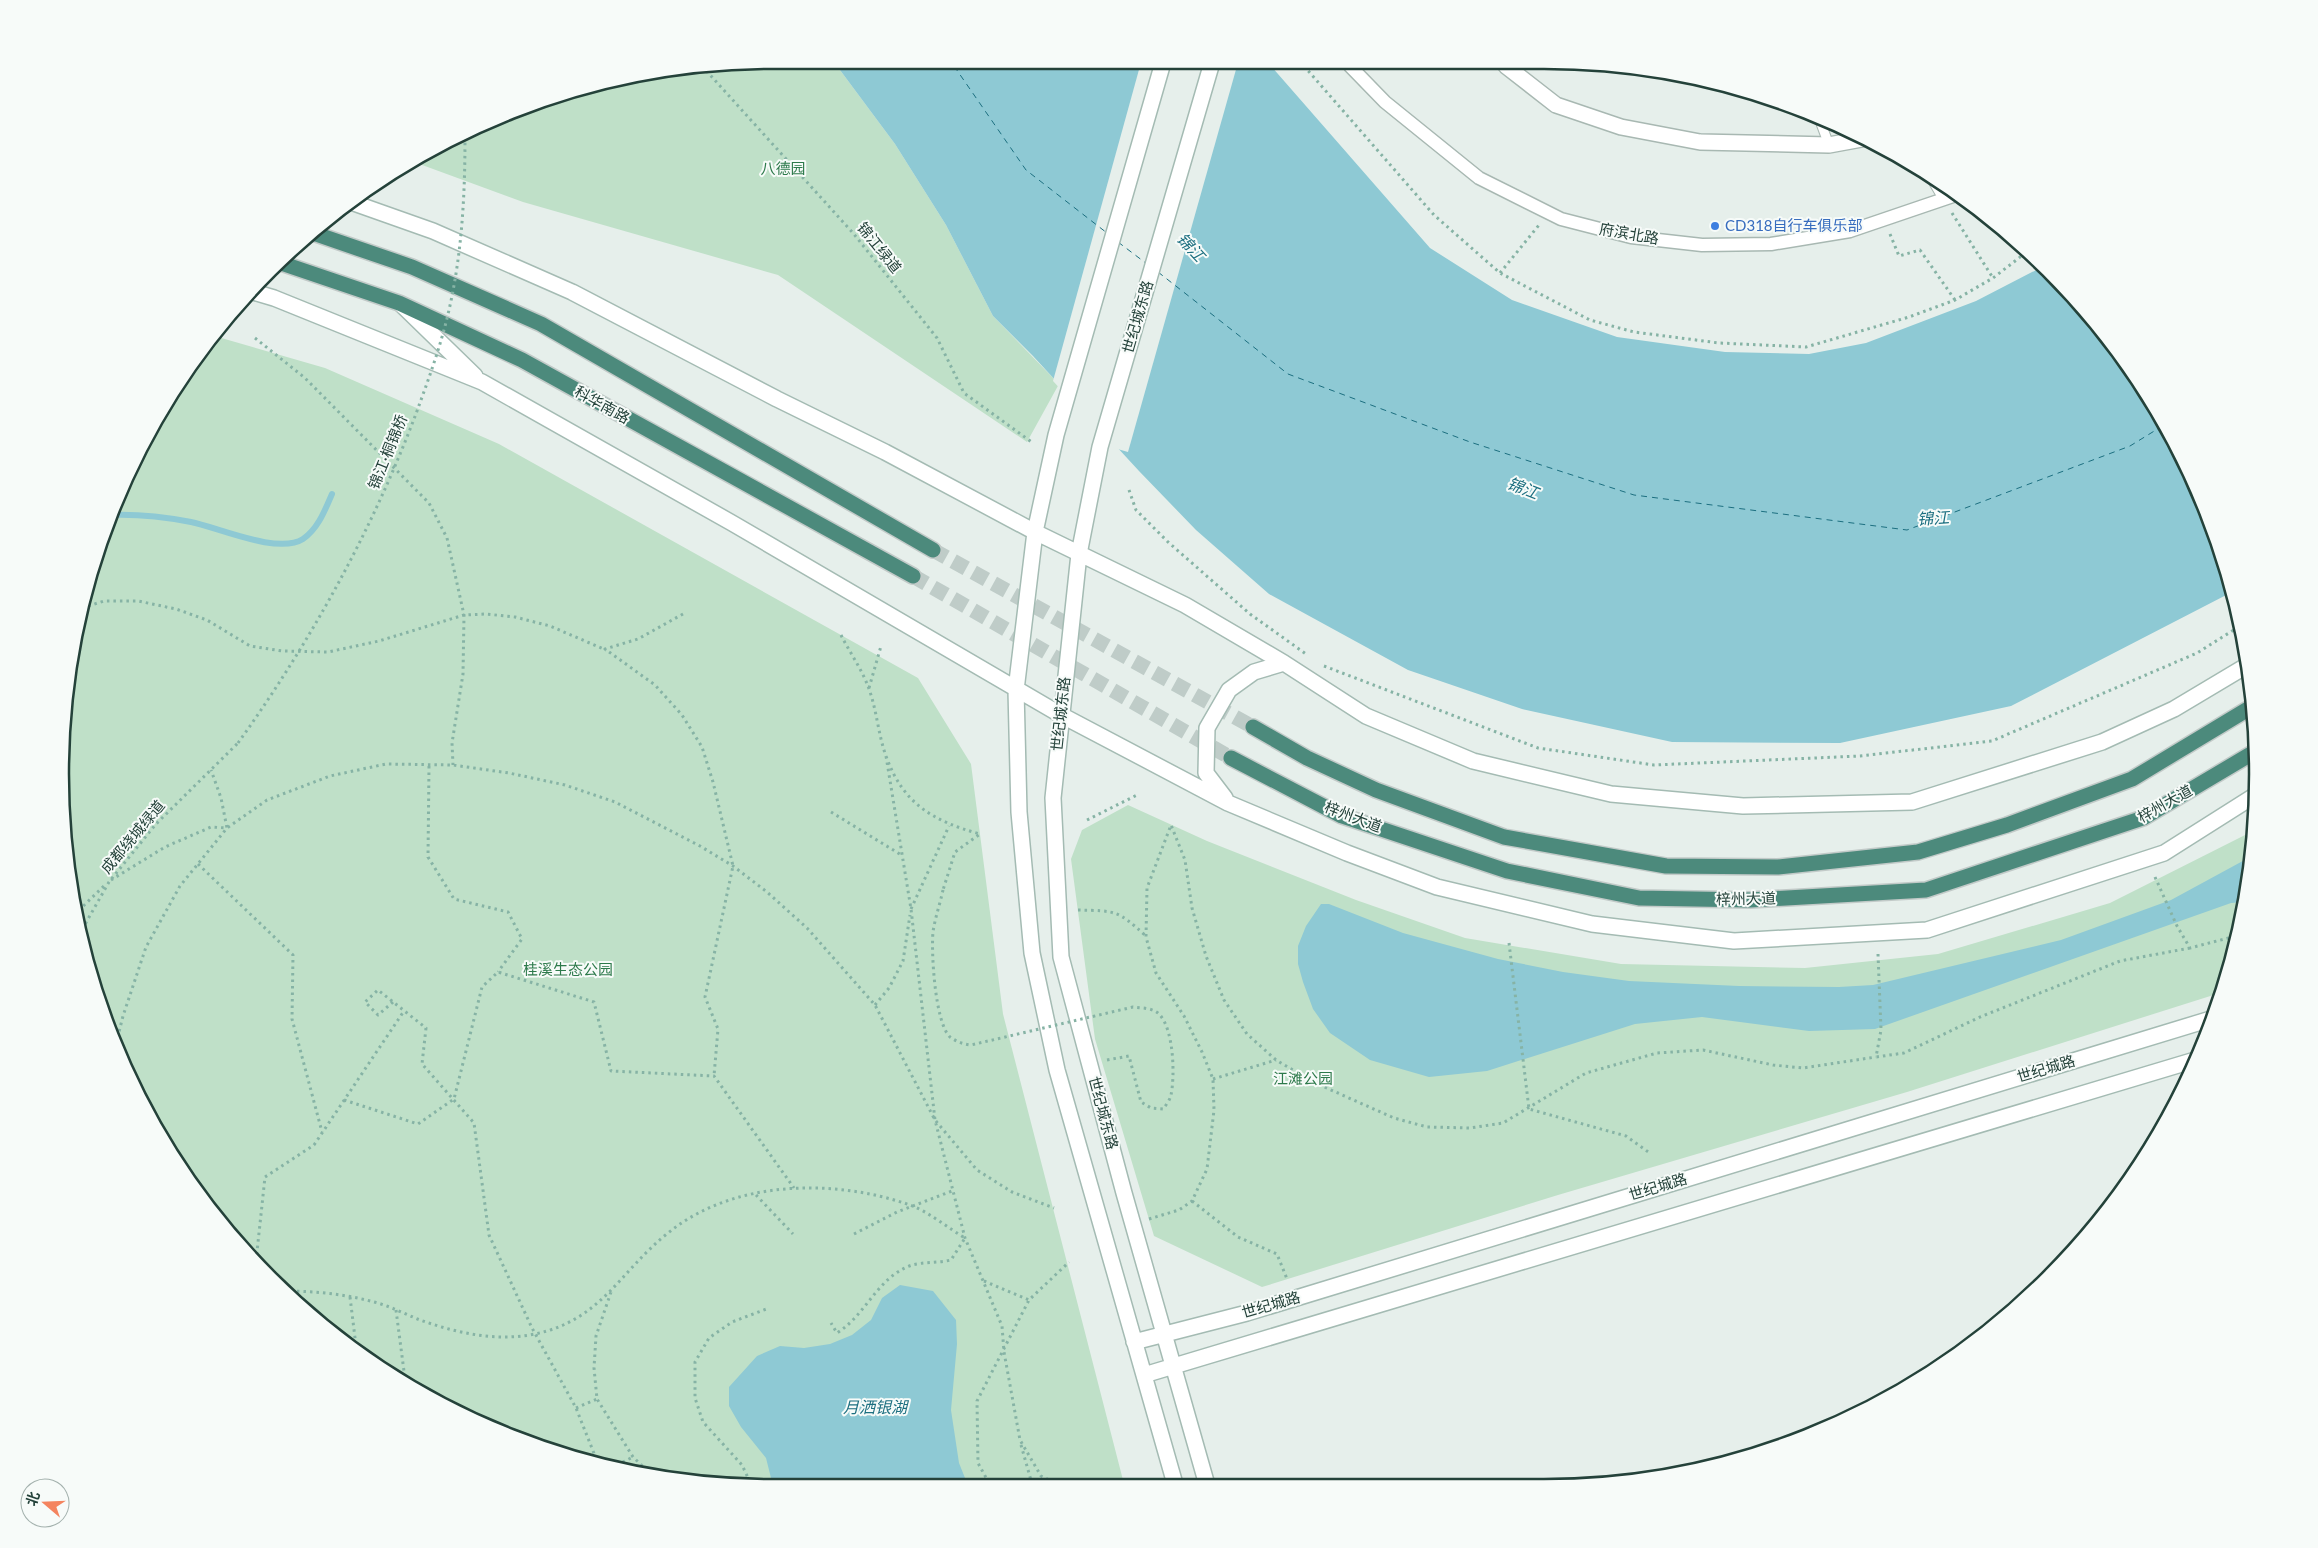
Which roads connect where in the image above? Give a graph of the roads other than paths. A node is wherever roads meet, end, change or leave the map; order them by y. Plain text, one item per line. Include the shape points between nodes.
1 (1161, 69) edge
2 (1210, 69) edge
3 (1353, 69) edge
4 (1510, 69) edge
5 (1822, 126) edge
6 (1854, 140) edge
7 (1829, 145) junction
8 (1949, 198) edge
9 (358, 205) edge
10 (320, 235) edge
11 (286, 265) edge
12 (258, 293) edge
13 (399, 303) junction
14 (482, 382) junction
15 (1035, 532) junction
16 (933, 550) tunnel mouth
17 (1079, 554) junction
18 (913, 576) tunnel mouth
19 (1284, 663) junction
20 (2241, 669) edge
21 (1016, 690) junction
22 (2246, 710) edge
23 (1060, 715) junction
24 (1253, 727) tunnel mouth
25 (2249, 755) edge
26 (1231, 758) tunnel mouth
27 (2248, 800) edge
28 (1228, 803) junction
29 (2205, 1021) edge
30 (2188, 1062) edge
31 (1163, 1333) junction
32 (1134, 1342) junction
33 (1173, 1365) junction
34 (1144, 1375) junction
35 (1174, 1479) edge
36 (1206, 1479) edge

1 - 15 main road via 1056,435
2 - 17 main road, 世纪城东路 via 1100,447
3 - 8 street, 府滨北路 via 1385,102 1479,178 1561,219 1631,237 1702,245 1771,244 1850,231
4 - 7 main road via 1556,105 1620,127 1700,142
5 - 7 lane
6 - 7 main road
9 - 15 main road via 433,231 572,292
10 - 16 highway via 412,267 541,324
11 - 13 highway, 科华南路
12 - 14 main road
13 - 14 main road
13 - 18 highway, 科华南路 via 522,360
14 - 21 main road
15 - 17 main road
15 - 21 main road
17 - 19 main road via 1185,605
17 - 23 main road, 世纪城东路
19 - 20 main road via 1366,716 1473,761 1611,794 1743,806 1912,802 2102,742 2174,710
19 - 28 main road via 1254,672 1229,690 1207,728 1206,773
21 - 23 main road
21 - 32 main road via 1019,812 1032,953 1057,1070
22 - 24 highway, 梓州大道 via 2132,779 2007,825 1918,852 1778,867 1666,866 1504,837 1376,790 1307,758
23 - 28 main road
23 - 31 main road, 世纪城东路 via 1053,798 1061,957
25 - 26 highway, 梓州大道 via 2143,818 1926,890 1750,900 1639,898 1507,871 1342,816
27 - 28 main road via 2164,853 1927,930 1734,941 1592,924 1437,887 1346,854
29 - 31 main road, 世纪城路 via 1247,1313
30 - 33 main road, 世纪城路
31 - 32 main road, 世纪城路
31 - 33 main road, 世纪城东路
32 - 34 main road
33 - 34 main road, 世纪城路
33 - 36 main road
34 - 35 main road

